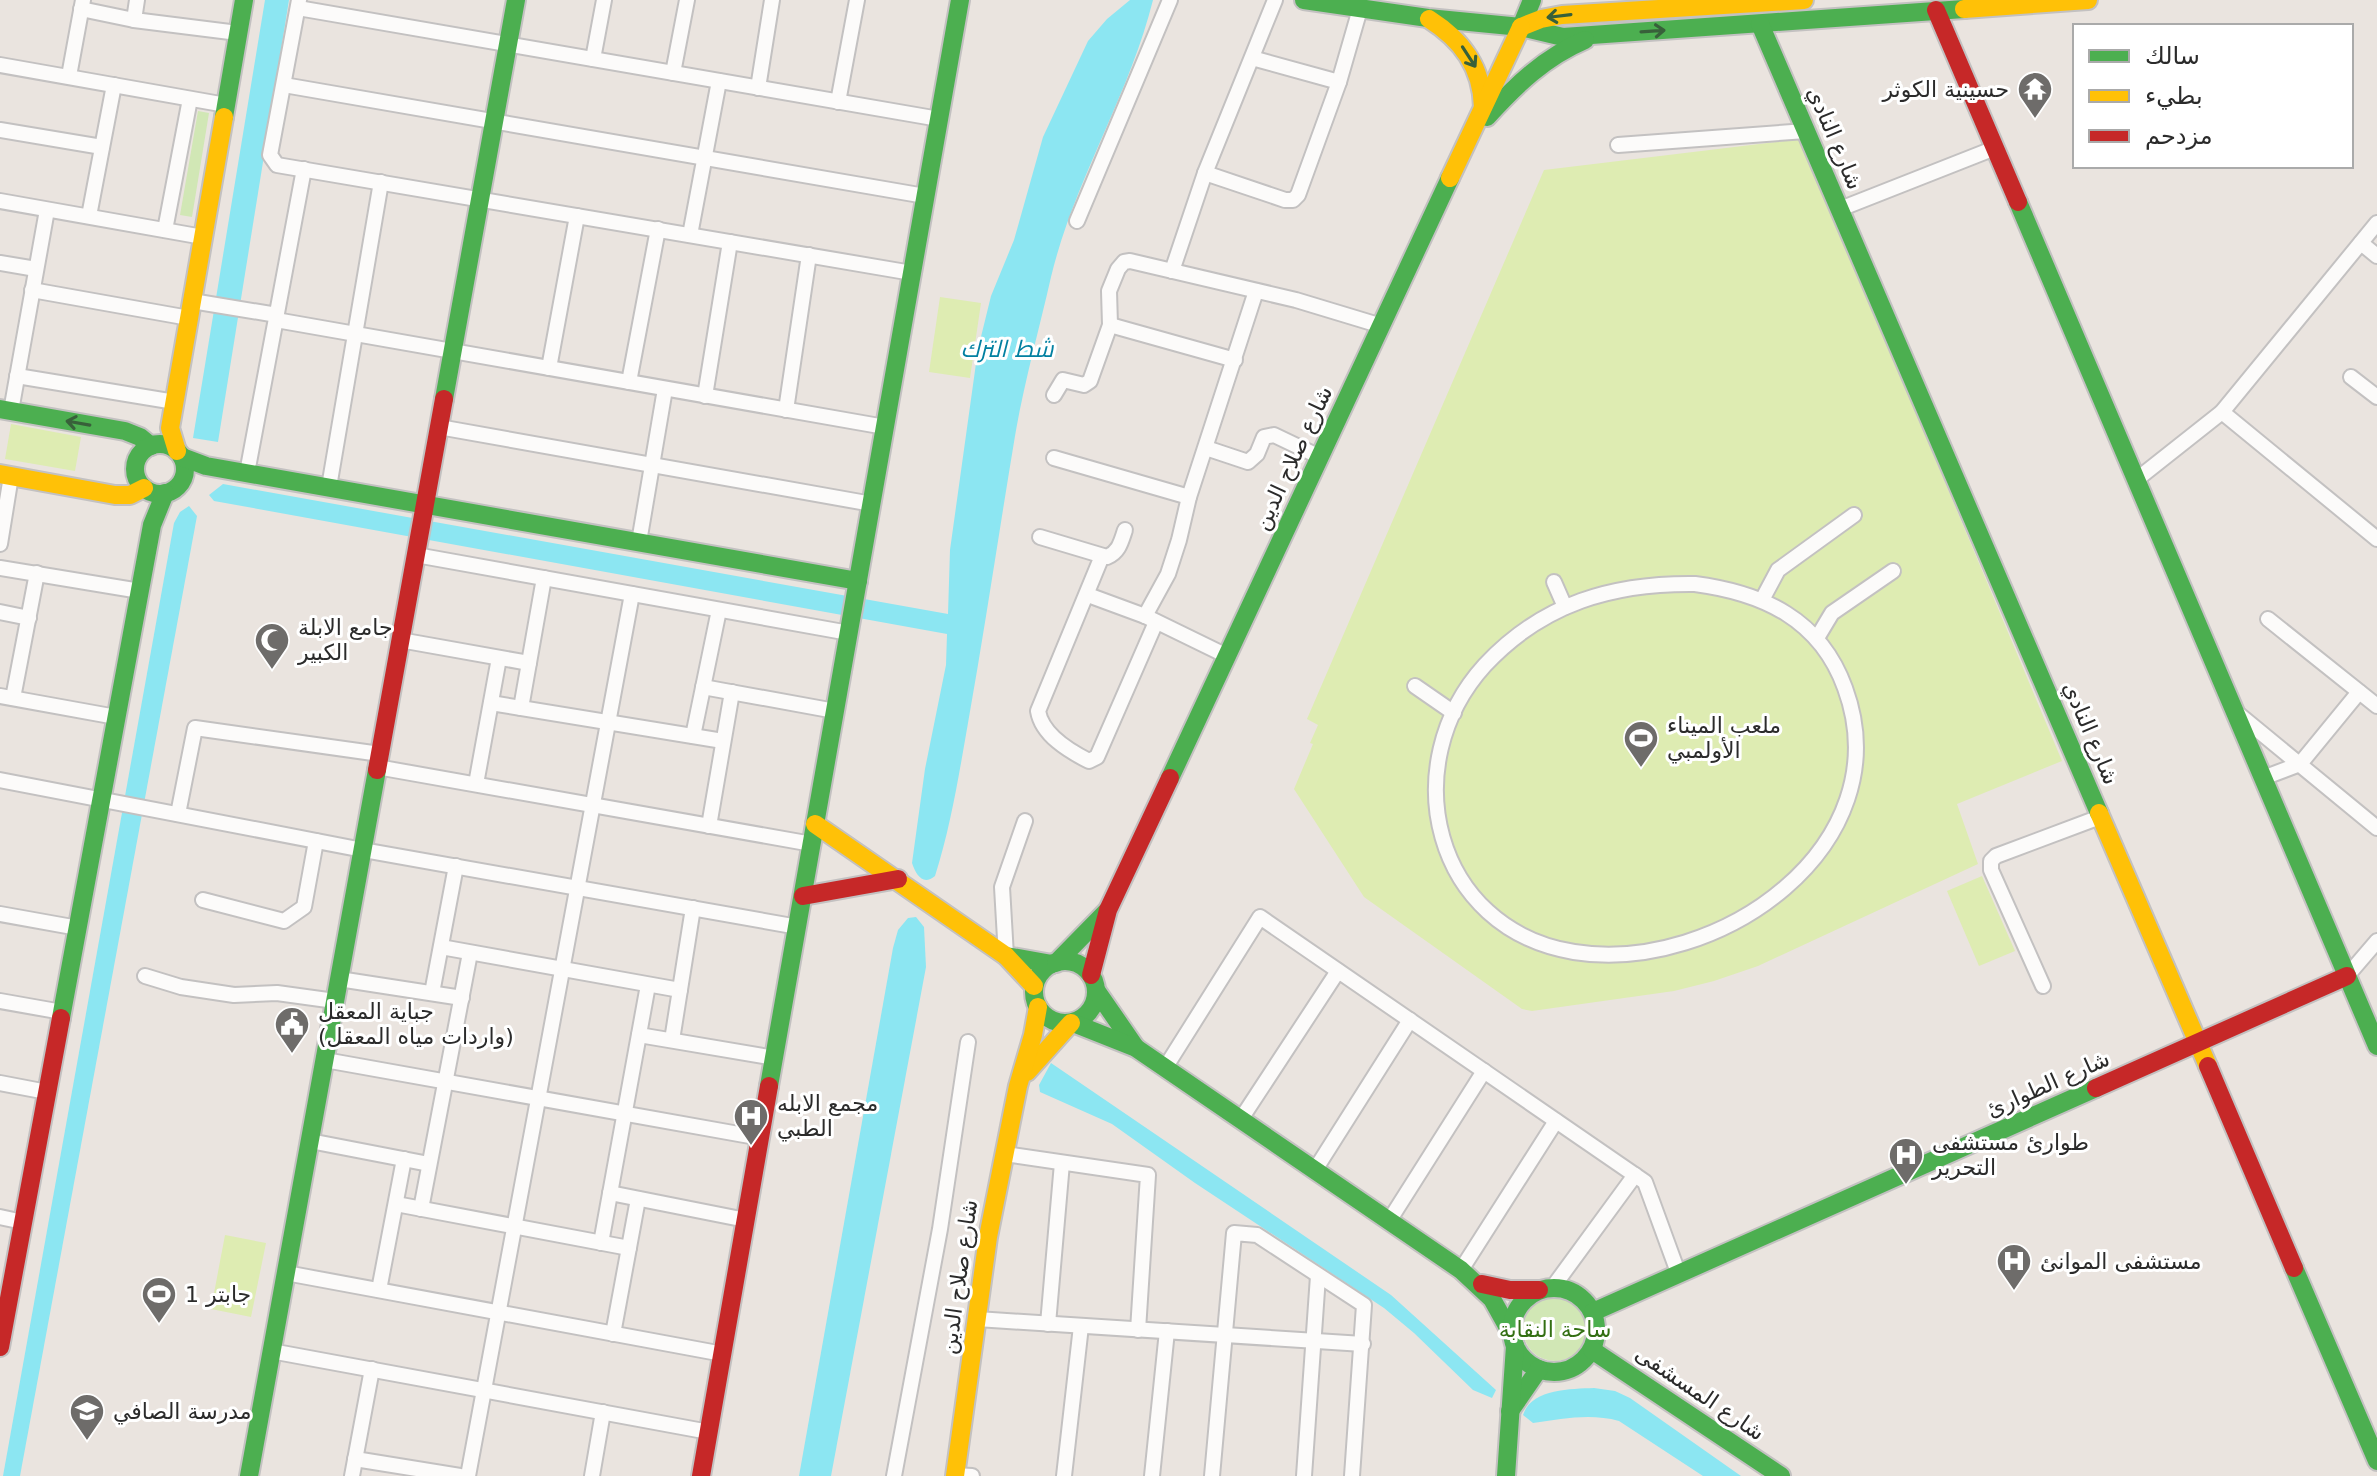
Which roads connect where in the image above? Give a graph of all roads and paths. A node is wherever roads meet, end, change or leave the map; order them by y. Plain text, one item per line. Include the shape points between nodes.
1 (137, 0) edge
2 (244, 0) edge
3 (516, 0) edge
4 (604, 0) edge
5 (687, 0) edge
6 (772, 0) edge
7 (857, 0) edge
8 (960, 0) edge
9 (1170, 0) edge
10 (1275, 0) edge
11 (1532, 0) edge
12 (1804, 0) edge
13 (2088, 0) edge
14 (1315, 1) edge
15 (298, 4) edge
16 (82, 5) edge
17 (1360, 9) junction
18 (1936, 10) junction
19 (1428, 18) junction
20 (134, 20) junction
21 (1760, 24) junction
22 (1521, 27) junction
23 (238, 33) junction
24 (1599, 35) junction
25 (508, 45) junction
26 (1252, 58) junction
27 (593, 59) junction
28 (0, 65) edge
29 (673, 73) junction
30 (69, 76) junction
31 (719, 81) junction
32 (1339, 82) junction
33 (114, 85) junction
34 (284, 85) junction
35 (758, 88) junction
36 (190, 99) junction
37 (838, 102) junction
38 (226, 105) junction
39 (1483, 111) junction
40 (939, 119) junction
41 (494, 121) junction
42 (0, 130) edge
43 (1806, 131) junction
44 (1471, 136) junction
45 (1618, 145) dead end
46 (102, 147) junction
47 (1995, 148) junction
48 (705, 158) junction
49 (304, 169) junction
50 (1205, 173) junction
51 (381, 182) junction
52 (925, 196) junction
53 (480, 199) junction
54 (0, 201) edge
55 (1840, 209) junction
56 (47, 210) junction
57 (89, 216) junction
58 (577, 216) junction
59 (1077, 221) dead end
60 (2377, 223) edge
61 (658, 229) junction
62 (165, 230) junction
63 (690, 235) junction
64 (203, 237) junction
65 (730, 242) junction
66 (2361, 243) junction
67 (809, 255) junction
68 (2377, 256) edge
69 (0, 263) edge
70 (36, 269) junction
71 (1172, 271) junction
72 (912, 273) junction
73 (32, 290) junction
74 (1256, 291) junction
75 (191, 310) junction
76 (276, 318) junction
77 (1110, 325) junction
78 (1382, 326) junction
79 (356, 335) junction
80 (452, 351) junction
81 (1235, 360) junction
82 (549, 368) junction
83 (17, 376) junction
84 (2351, 377) dead end
85 (629, 382) junction
86 (665, 389) junction
87 (1054, 395) dead end
88 (705, 396) junction
89 (2377, 397) edge
90 (175, 402) junction
91 (6, 410) edge
92 (786, 410) junction
93 (2222, 412) junction
94 (439, 427) junction
95 (885, 427) junction
96 (170, 428) junction
97 (153, 445) junction
98 (1206, 448) junction
99 (179, 454) junction
100 (1320, 457) junction
101 (1054, 458) dead end
102 (652, 465) junction
103 (206, 466) junction
104 (247, 473) junction
105 (6, 475) edge
106 (182, 480) junction
107 (2136, 480) junction
108 (329, 487) junction
109 (153, 491) junction
110 (1189, 497) junction
111 (425, 504) junction
112 (872, 504) junction
113 (1854, 515) dead end
114 (1125, 530) dead end
115 (1040, 537) dead end
116 (2377, 539) edge
117 (639, 542) junction
118 (0, 544) edge
119 (416, 555) junction
120 (1102, 556) junction
121 (0, 568) edge
122 (1893, 571) dead end
123 (37, 573) junction
124 (544, 578) junction
125 (858, 581) junction
126 (1554, 582) dead end
127 (140, 591) junction
128 (632, 594) junction
129 (1088, 595) junction
130 (1762, 600) junction
131 (1565, 607) junction
132 (719, 610) junction
133 (0, 612) edge
134 (29, 618) junction
135 (1150, 619) junction
136 (2268, 619) dead end
137 (849, 633) junction
138 (1817, 638) junction
139 (400, 640) junction
140 (1227, 656) junction
141 (499, 658) junction
142 (529, 663) junction
143 (1415, 686) dead end
144 (703, 687) junction
145 (732, 692) junction
146 (2359, 692) junction
147 (6, 697) edge
148 (491, 703) junction
149 (2377, 706) edge
150 (521, 708) junction
151 (2234, 710) junction
152 (835, 711) junction
153 (1454, 713) junction
154 (116, 717) junction
155 (608, 722) junction
156 (693, 736) junction
157 (723, 741) junction
158 (379, 760) junction
159 (2300, 764) junction
160 (2263, 778) junction
161 (1, 784) edge
162 (476, 784) junction
163 (101, 799) junction
164 (593, 805) junction
165 (178, 814) junction
166 (2100, 817) junction
167 (1025, 821) dead end
168 (815, 824) junction
169 (709, 826) junction
170 (2377, 828) edge
171 (316, 841) junction
172 (812, 844) junction
173 (363, 850) junction
174 (456, 866) junction
175 (898, 879) junction
176 (577, 888) junction
177 (803, 896) junction
178 (203, 900) dead end
179 (693, 908) junction
180 (1108, 910) junction
181 (0, 914) edge
182 (798, 927) junction
183 (78, 928) junction
184 (2376, 943) edge
185 (441, 947) junction
186 (470, 953) junction
187 (1006, 956) junction
188 (1054, 963) junction
189 (562, 969) junction
190 (1338, 971) junction
191 (145, 976) dead end
192 (2347, 976) junction
193 (339, 979) junction
194 (1093, 983) junction
195 (648, 985) junction
196 (1034, 986) junction
197 (2043, 986) dead end
198 (680, 990) junction
199 (432, 993) junction
200 (462, 998) junction
201 (0, 1001) edge
202 (335, 1001) junction
203 (1038, 1007) junction
204 (62, 1012) junction
205 (1410, 1020) junction
206 (1072, 1023) junction
207 (639, 1035) junction
208 (672, 1040) junction
209 (968, 1042) dead end
210 (2198, 1043) junction
211 (2377, 1046) edge
212 (1136, 1048) junction
213 (775, 1058) junction
214 (325, 1060) junction
215 (1165, 1068) junction
216 (1484, 1071) junction
217 (445, 1081) junction
218 (0, 1083) edge
219 (1018, 1086) junction
220 (47, 1092) junction
221 (538, 1098) junction
222 (625, 1113) junction
223 (1241, 1119) junction
224 (1556, 1121) junction
225 (761, 1138) junction
226 (310, 1141) junction
227 (1005, 1154) junction
228 (404, 1159) junction
229 (1062, 1163) junction
230 (429, 1164) junction
231 (1315, 1170) junction
232 (1635, 1175) junction
233 (610, 1193) junction
234 (638, 1199) junction
235 (396, 1204) junction
236 (421, 1209) junction
237 (0, 1217) edge
238 (746, 1220) junction
239 (1389, 1221) junction
240 (23, 1222) junction
241 (515, 1227) junction
242 (601, 1243) junction
243 (629, 1248) junction
244 (1461, 1270) junction
245 (286, 1273) junction
246 (1679, 1275) junction
247 (1318, 1276) junction
248 (1482, 1284) junction
249 (1546, 1288) junction
250 (379, 1290) junction
251 (4, 1306) edge
252 (1593, 1312) junction
253 (499, 1313) junction
254 (977, 1319) junction
255 (1048, 1324) junction
256 (1081, 1326) junction
257 (1138, 1330) junction
258 (1167, 1331) junction
259 (613, 1334) junction
260 (1225, 1335) junction
261 (1513, 1340) junction
262 (1314, 1341) junction
263 (1363, 1344) junction
264 (0, 1347) edge
265 (1592, 1350) junction
266 (271, 1351) junction
267 (723, 1354) junction
268 (372, 1369) junction
269 (1539, 1369) junction
270 (484, 1390) junction
271 (1510, 1411) junction
272 (603, 1412) junction
273 (709, 1432) junction
274 (355, 1459) junction
275 (2377, 1461) edge
276 (380, 1470) edge
277 (249, 1476) edge
278 (352, 1476) edge
279 (460, 1476) edge
280 (468, 1476) edge
281 (592, 1476) edge
282 (701, 1476) edge
283 (894, 1476) edge
284 (961, 1476) edge
285 (1064, 1476) edge
286 (1152, 1476) edge
287 (1212, 1476) edge
288 (1304, 1476) edge
289 (1352, 1476) edge
290 (1506, 1476) edge
291 (1781, 1476) edge

1 - 20 street
2 - 23 street
3 - 25 street
4 - 27 street
5 - 29 street
6 - 35 street
7 - 37 street
8 - 40 street
9 - 59 street
10 - 26 street
11 - 22 street, شارع صلاح الدين
12 -> 22 street via 1562,15
13 - 18 street
14 - 17 street
15 - 25 street
15 - 34 street
16 - 20 street
16 - 30 street
17 - 19 street
17 - 32 street
18 - 21 street
18 - 47 street
19 - 22 street
19 -> 39 street via 1471,58 1482,82
20 - 23 street
24 -> 21 street
21 - 43 street, شارع النادي
22 - 24 street via 1563,37
22 - 39 street, شارع صلاح الدين
23 - 38 street
24 - 44 street via 1539,66
25 - 27 street
25 - 41 street
26 - 32 street
26 - 50 street
27 - 29 street
28 - 30 street
29 - 31 street
30 - 33 street
31 - 35 street
31 - 48 street
32 - 50 street via 1293,200
33 - 36 street
33 - 46 street
34 - 41 street
34 - 49 street via 270,155 277,165
35 - 37 street
36 - 38 street
36 - 62 street
37 - 40 street
38 - 64 street
39 - 44 street, شارع صلاح الدين
40 - 52 street
41 - 48 street
41 - 53 street
42 - 46 street
43 - 45 street
43 - 55 street, شارع النادي
44 - 78 street, شارع صلاح الدين
46 - 57 street
47 - 55 street
47 - 107 street
48 - 52 street
48 - 63 street
49 - 51 street
49 - 76 street
50 - 71 street
51 - 53 street
51 - 79 street
52 - 72 street
53 - 58 street
53 - 80 street
54 - 56 street
55 - 166 street, شارع النادي
56 - 57 street
56 - 70 street
57 - 62 street
58 - 61 street
58 - 82 street
60 - 66 street
61 - 63 street
61 - 85 street
62 - 64 street
63 - 65 street
64 - 75 street
65 - 67 street
65 - 88 street
66 - 68 street
66 - 93 street
67 - 72 street
67 - 92 street
69 - 70 street
70 - 73 street
71 - 74 street
71 - 77 street via 1124,262 1109,291
72 - 95 street
73 - 75 street
73 - 83 street
74 - 78 street
74 - 81 street
75 - 76 street
75 - 90 street
76 - 79 street
76 - 104 street
77 - 81 street
77 - 87 street via 1090,381 1084,385 1063,380
78 - 100 street, شارع صلاح الدين
79 - 80 street
79 - 108 street
80 - 82 street
80 - 94 street
81 - 98 street
82 - 85 street
83 - 90 street
83 - 91 street
84 - 89 street
85 - 86 street
86 - 88 street
86 - 102 street
88 - 92 street
90 - 96 street
97 -> 91 street via 125,431
92 - 95 street
93 - 107 street
93 - 116 street
94 - 102 street
94 - 111 street
95 - 112 street
96 - 97 street
96 - 99 street
97 - 99 street via 163,444
97 - 109 street via 140,455 135,469
98 - 100 street via 1248,462 1264,437 1274,435
98 - 110 street
99 - 103 street
99 - 106 street
100 - 140 street, شارع صلاح الدين
101 - 110 street
102 - 112 street
102 - 117 street
103 - 104 street
103 - 106 street
104 - 108 street
105 - 109 street via 115,495
105 - 118 street
106 - 109 street via 175,489
107 - 151 street
108 - 111 street
109 - 127 street
110 - 135 street
111 - 117 street
111 - 119 street
112 - 125 street
113 - 130 street via 1778,570
114 - 120 street via 1114,554
115 - 120 street
117 - 125 street
119 - 124 street
119 - 139 street
120 - 129 street
121 - 123 street
122 - 138 street via 1832,613
123 - 127 street
123 - 134 street
124 - 128 street
124 - 142 street
125 - 137 street
126 - 131 street
127 - 154 street
128 - 132 street
128 - 155 street
129 - 135 street
129 - 135 street via 1038,711 1065,749 1089,761 1097,757
130 - 131 street via 1695,584 1644,585
130 - 138 street
131 - 153 street via 1524,632 1483,667
132 - 137 street
132 - 144 street
133 - 134 street
134 - 147 street
135 - 140 street
136 - 146 street
137 - 152 street
138 - 153 street via 1842,680 1857,730 1852,781 1834,828 1805,870 1764,905 1719,931 1647,953 1596,955 1545,945 1498,923 1462,883 1449,859 1435,787
139 - 141 street
139 - 158 street
140 - 180 street, شارع صلاح الدين
141 - 142 street
141 - 148 street
142 - 150 street
143 - 153 street
144 - 145 street
144 - 156 street
145 - 152 street
145 - 157 street
146 - 149 street
146 - 159 street
147 - 154 street
148 - 150 street
148 - 162 street
150 - 155 street
151 - 159 street
151 - 160 street
152 - 168 street
154 - 163 street
155 - 156 street
155 - 164 street
156 - 157 street
157 - 169 street
158 - 162 street
158 - 165 street via 195,728
158 - 173 street
159 - 160 street
159 - 170 street
160 - 192 street
161 - 163 street
162 - 164 street
163 - 165 street
163 - 183 street
164 - 169 street
164 - 176 street
165 - 171 street
166 - 197 street via 1991,861
166 - 210 street, شارع النادي
167 - 187 street via 1002,887
168 - 172 street
168 - 175 street
169 - 172 street
171 - 173 street
171 - 178 street via 304,907 284,921
172 - 177 street
173 - 174 street
173 - 193 street
174 - 176 street
174 - 185 street
175 - 177 street
175 - 187 street
176 - 179 street
176 - 189 street
177 - 182 street
179 - 182 street
179 - 198 street
180 - 188 street, شارع صلاح الدين
180 - 194 street, شارع صلاح الدين
181 - 183 street
182 - 213 street
183 - 204 street
184 - 192 street
185 - 186 street
185 - 199 street
186 - 189 street
186 - 200 street
187 - 188 street
187 - 196 street
188 - 194 street via 1076,963
188 - 196 street
189 - 195 street
189 - 221 street
190 - 205 street
190 - 215 street via 1260,917
190 - 223 street
191 - 202 street via 234,995 277,993
192 - 210 street, شارع الطوارئ
192 - 211 street
193 - 199 street
193 - 202 street
194 - 206 street via 1090,1011
194 - 212 street
195 - 198 street
195 - 207 street
196 - 203 street
198 - 208 street
199 - 200 street
200 - 217 street
201 - 204 street
202 - 214 street
203 - 206 street via 1053,1021
203 - 219 street, شارع صلاح الدين
204 - 220 street
205 - 216 street
205 - 231 street
206 - 212 street
206 - 219 street, شارع صلاح الدين via 1034,1061
207 - 208 street
207 - 222 street
208 - 213 street
209 - 283 street
210 - 246 street, شارع الطوارئ
210 - 275 street, شارع النادي
212 - 215 street
213 - 225 street
214 - 217 street
214 - 226 street
215 - 223 street
216 - 224 street
216 - 239 street
217 - 221 street
217 - 230 street
218 - 220 street
219 - 227 street, شارع صلاح الدين
220 - 240 street
221 - 222 street
221 - 241 street
222 - 225 street
222 - 233 street
223 - 231 street
224 - 232 street
224 - 244 street
225 - 238 street
226 - 228 street
226 - 245 street
227 - 229 street
227 - 254 street, شارع صلاح الدين
228 - 230 street
228 - 235 street
229 - 255 street
229 - 257 street via 1148,1175
230 - 236 street
231 - 239 street
232 - 246 street via 1645,1182
232 - 249 street
233 - 234 street
233 - 242 street
234 - 238 street
234 - 243 street
235 - 236 street
235 - 250 street
236 - 241 street
237 - 240 street
238 - 267 street
239 - 244 street
240 - 251 street
241 - 242 street
241 - 253 street
242 - 243 street
243 - 259 street
244 - 248 street
245 - 250 street
245 - 266 street
246 - 252 street, شارع الطوارئ
247 - 260 street via 1257,1235 1234,1233
247 - 262 street
247 - 263 street via 1364,1305
248 - 249 street via 1510,1290
248 - 261 street via 1500,1308
249 - 252 street via 1576,1293
249 - 261 street via 1518,1308
250 - 253 street
251 - 264 street
252 - 265 street
253 - 259 street
253 - 270 street
254 - 255 street
254 - 284 street, شارع صلاح الدين
255 - 256 street
256 - 257 street
256 - 285 street
257 - 258 street
258 - 260 street
258 - 286 street
259 - 267 street
260 - 262 street
260 - 287 street
261 - 269 street via 1521,1356
261 - 271 street
262 - 263 street
262 - 288 street
263 - 289 street
265 - 269 street via 1575,1367
265 - 291 street, شارع المسشفى
266 - 268 street
266 - 277 street
267 - 273 street
268 - 270 street
268 - 274 street
269 - 271 street
270 - 272 street
270 - 280 street
271 - 290 street
272 - 273 street
272 - 281 street
273 - 282 street
274 - 276 street
274 - 278 street
276 - 279 street

